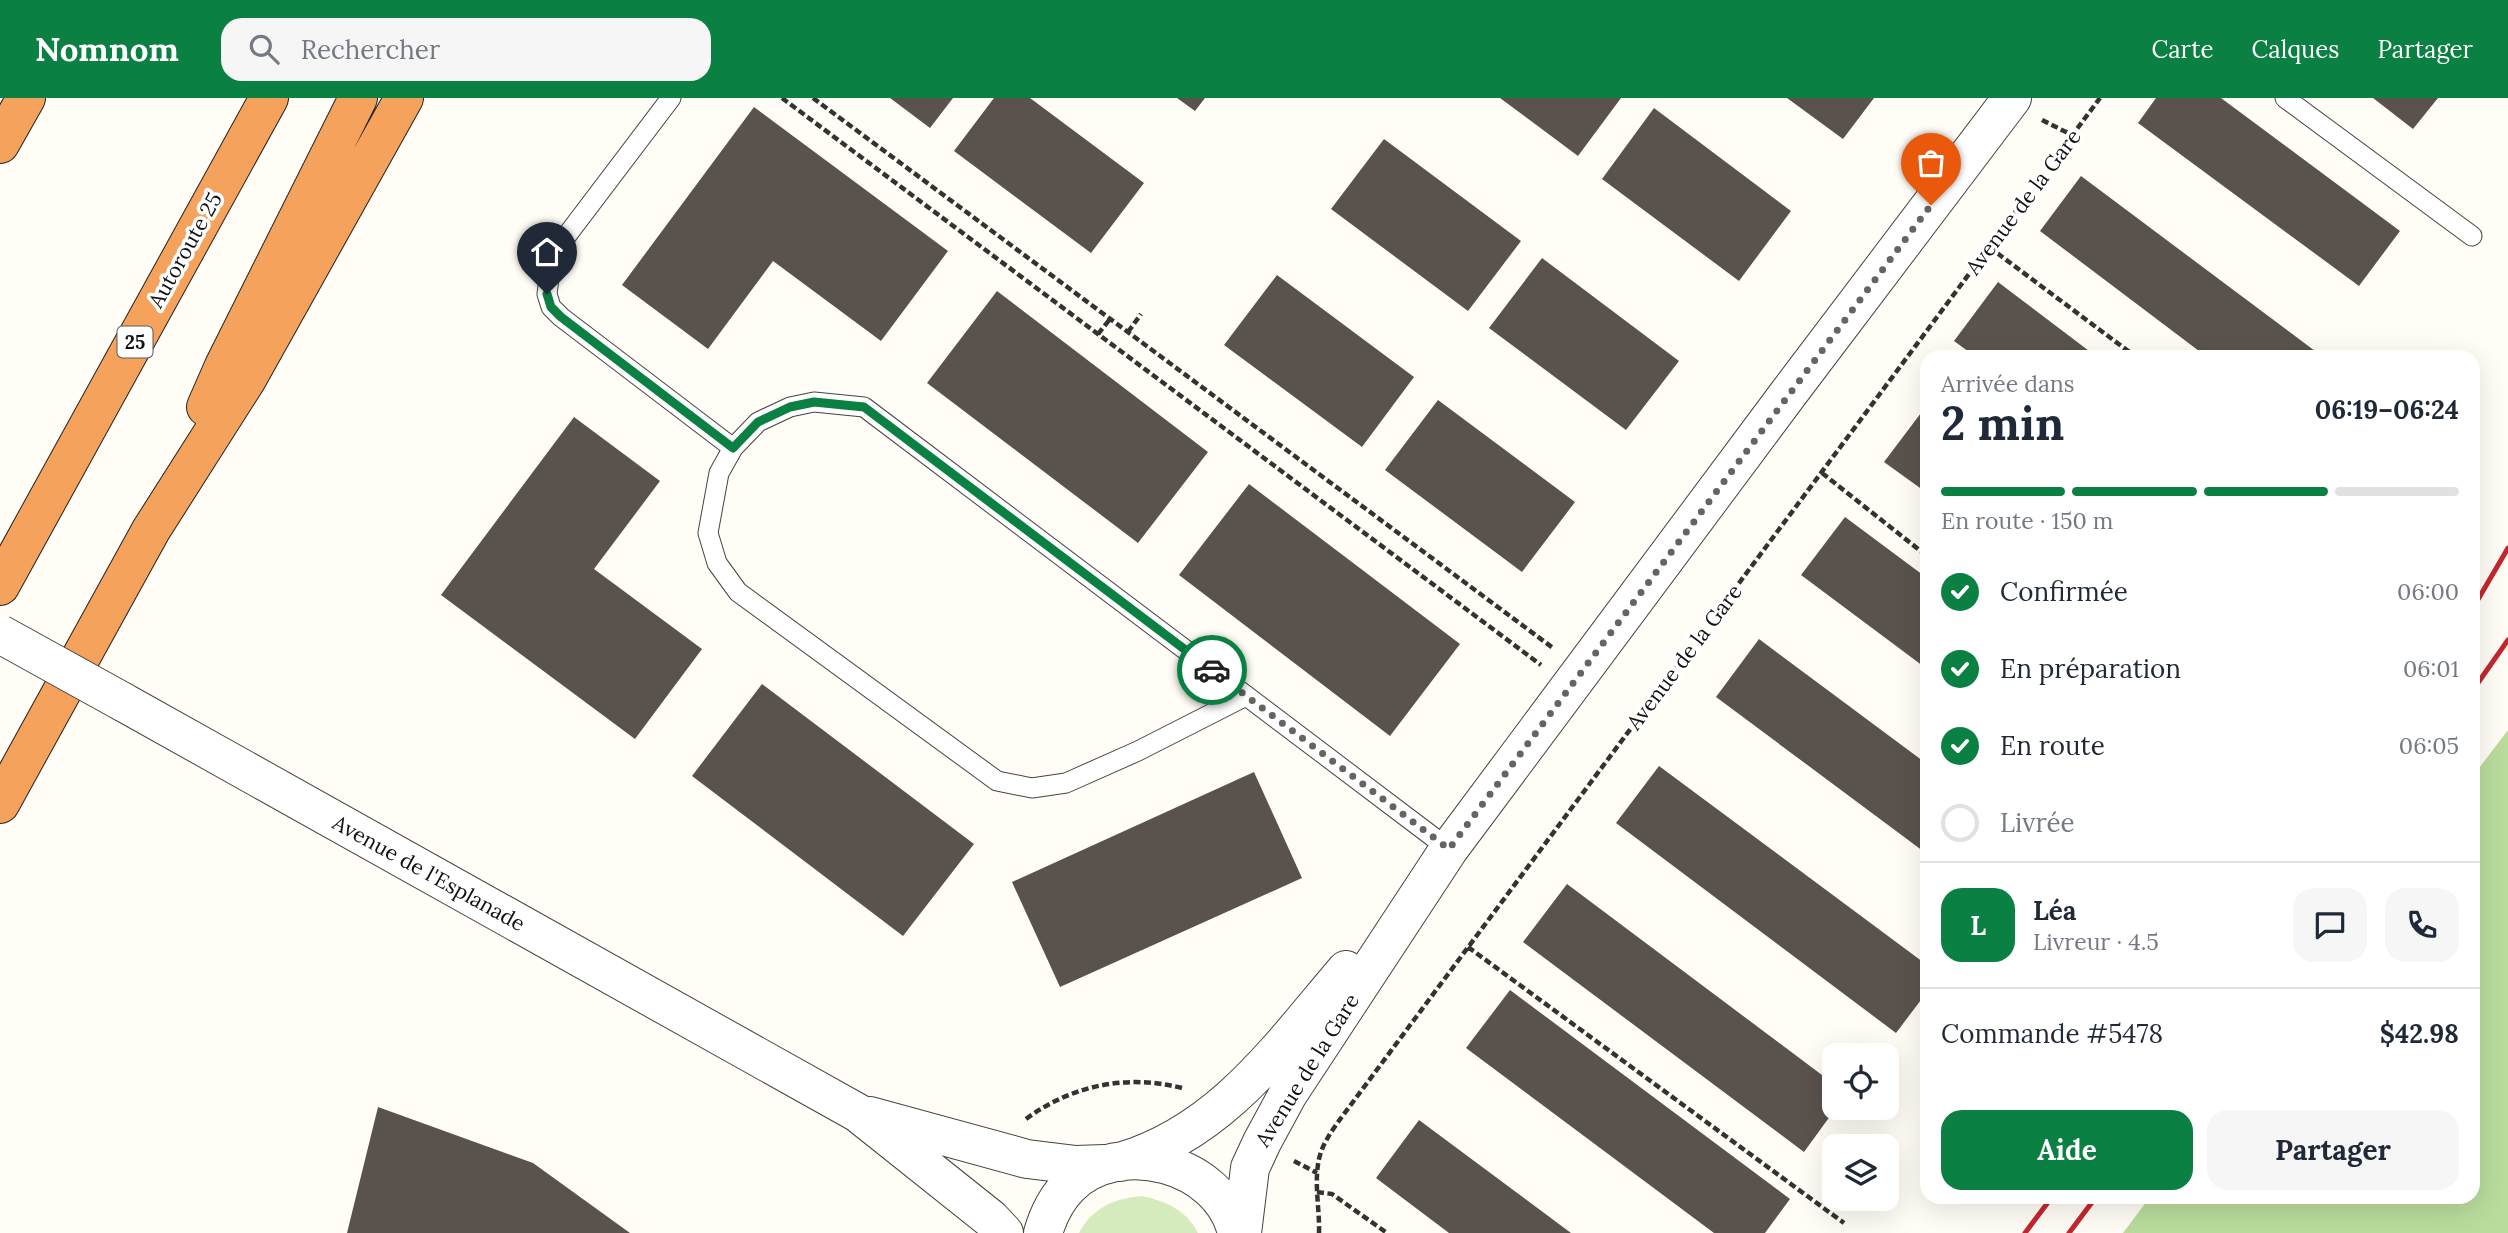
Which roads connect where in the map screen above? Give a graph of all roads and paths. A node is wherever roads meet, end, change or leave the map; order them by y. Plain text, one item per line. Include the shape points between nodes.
1 (26, 98) edge
2 (270, 98) edge
3 (358, 98) edge
4 (404, 98) edge
5 (671, 98) edge
6 (782, 98) edge
7 (813, 98) edge
8 (2012, 98) edge
9 (2100, 98) edge
10 (2285, 98) edge
11 (0, 144) edge
12 (2472, 236) dead end
13 (1989, 247) junction
14 (1141, 314) dead end
15 (1110, 319) junction
16 (1128, 332) junction
17 (1098, 334) junction
18 (2128, 350) edge
19 (733, 448) junction
20 (1822, 473) junction
21 (151, 530) junction
22 (1920, 550) edge
23 (0, 586) edge
24 (0, 634) edge
25 (1554, 649) dead end
26 (1542, 665) dead end
27 (1247, 696) junction
28 (0, 804) edge
29 (1449, 849) junction
30 (1468, 947) junction
31 (1184, 1088) dead end
32 (858, 1113) junction
33 (1020, 1123) dead end
34 (1115, 1163) junction
35 (1317, 1192) junction
36 (1844, 1223) dead end
37 (1004, 1233) edge
38 (1043, 1233) edge
39 (1239, 1233) edge
40 (1319, 1233) edge
41 (1387, 1233) edge

1 - 11 highway
2 - 23 highway, Autoroute 25 / 25
3 - 21 highway via 224,366
4 - 21 highway via 247,379
5 - 19 lane via 552,255 547,294 561,317
6 - 17 path
7 - 15 path
8 - 29 street, Avenue de la Gare
9 - 13 path, Avenue de la Gare
10 - 12 lane
13 - 18 path
13 - 20 path, Avenue de la Gare
14 - 16 path
15 - 16 path
15 - 17 path
16 - 25 path
17 - 26 path
19 - 27 lane via 758,422 790,407 814,402 864,407
19 - 27 lane via 719,473 708,533 717,564 738,592 997,781 1032,788 1066,783
20 - 22 path
20 - 30 path, Avenue de la Gare
21 - 28 highway
24 - 32 street, Avenue de l'Esplanade, bridge
27 - 29 lane
29 - 34 street, Avenue de la Gare via 1240,1092 1194,1129
29 - 39 street, Avenue de la Gare via 1267,1133 1250,1168
30 - 35 path, Avenue de la Gare via 1325,1142
30 - 36 path
31 - 33 path via 1131,1080 1105,1084 1052,1101
32 - 34 street, Avenue de l'Esplanade via 1027,1159 1076,1165
32 - 37 street, Avenue de l'Esplanade
34 - 38 street, Avenue de la Gare via 1088,1172 1070,1185
34 - 39 street, Avenue de l'Esplanade via 1158,1162 1198,1178 1225,1206
35 - 40 path, Avenue de la Gare
35 - 41 path via 1332,1194

